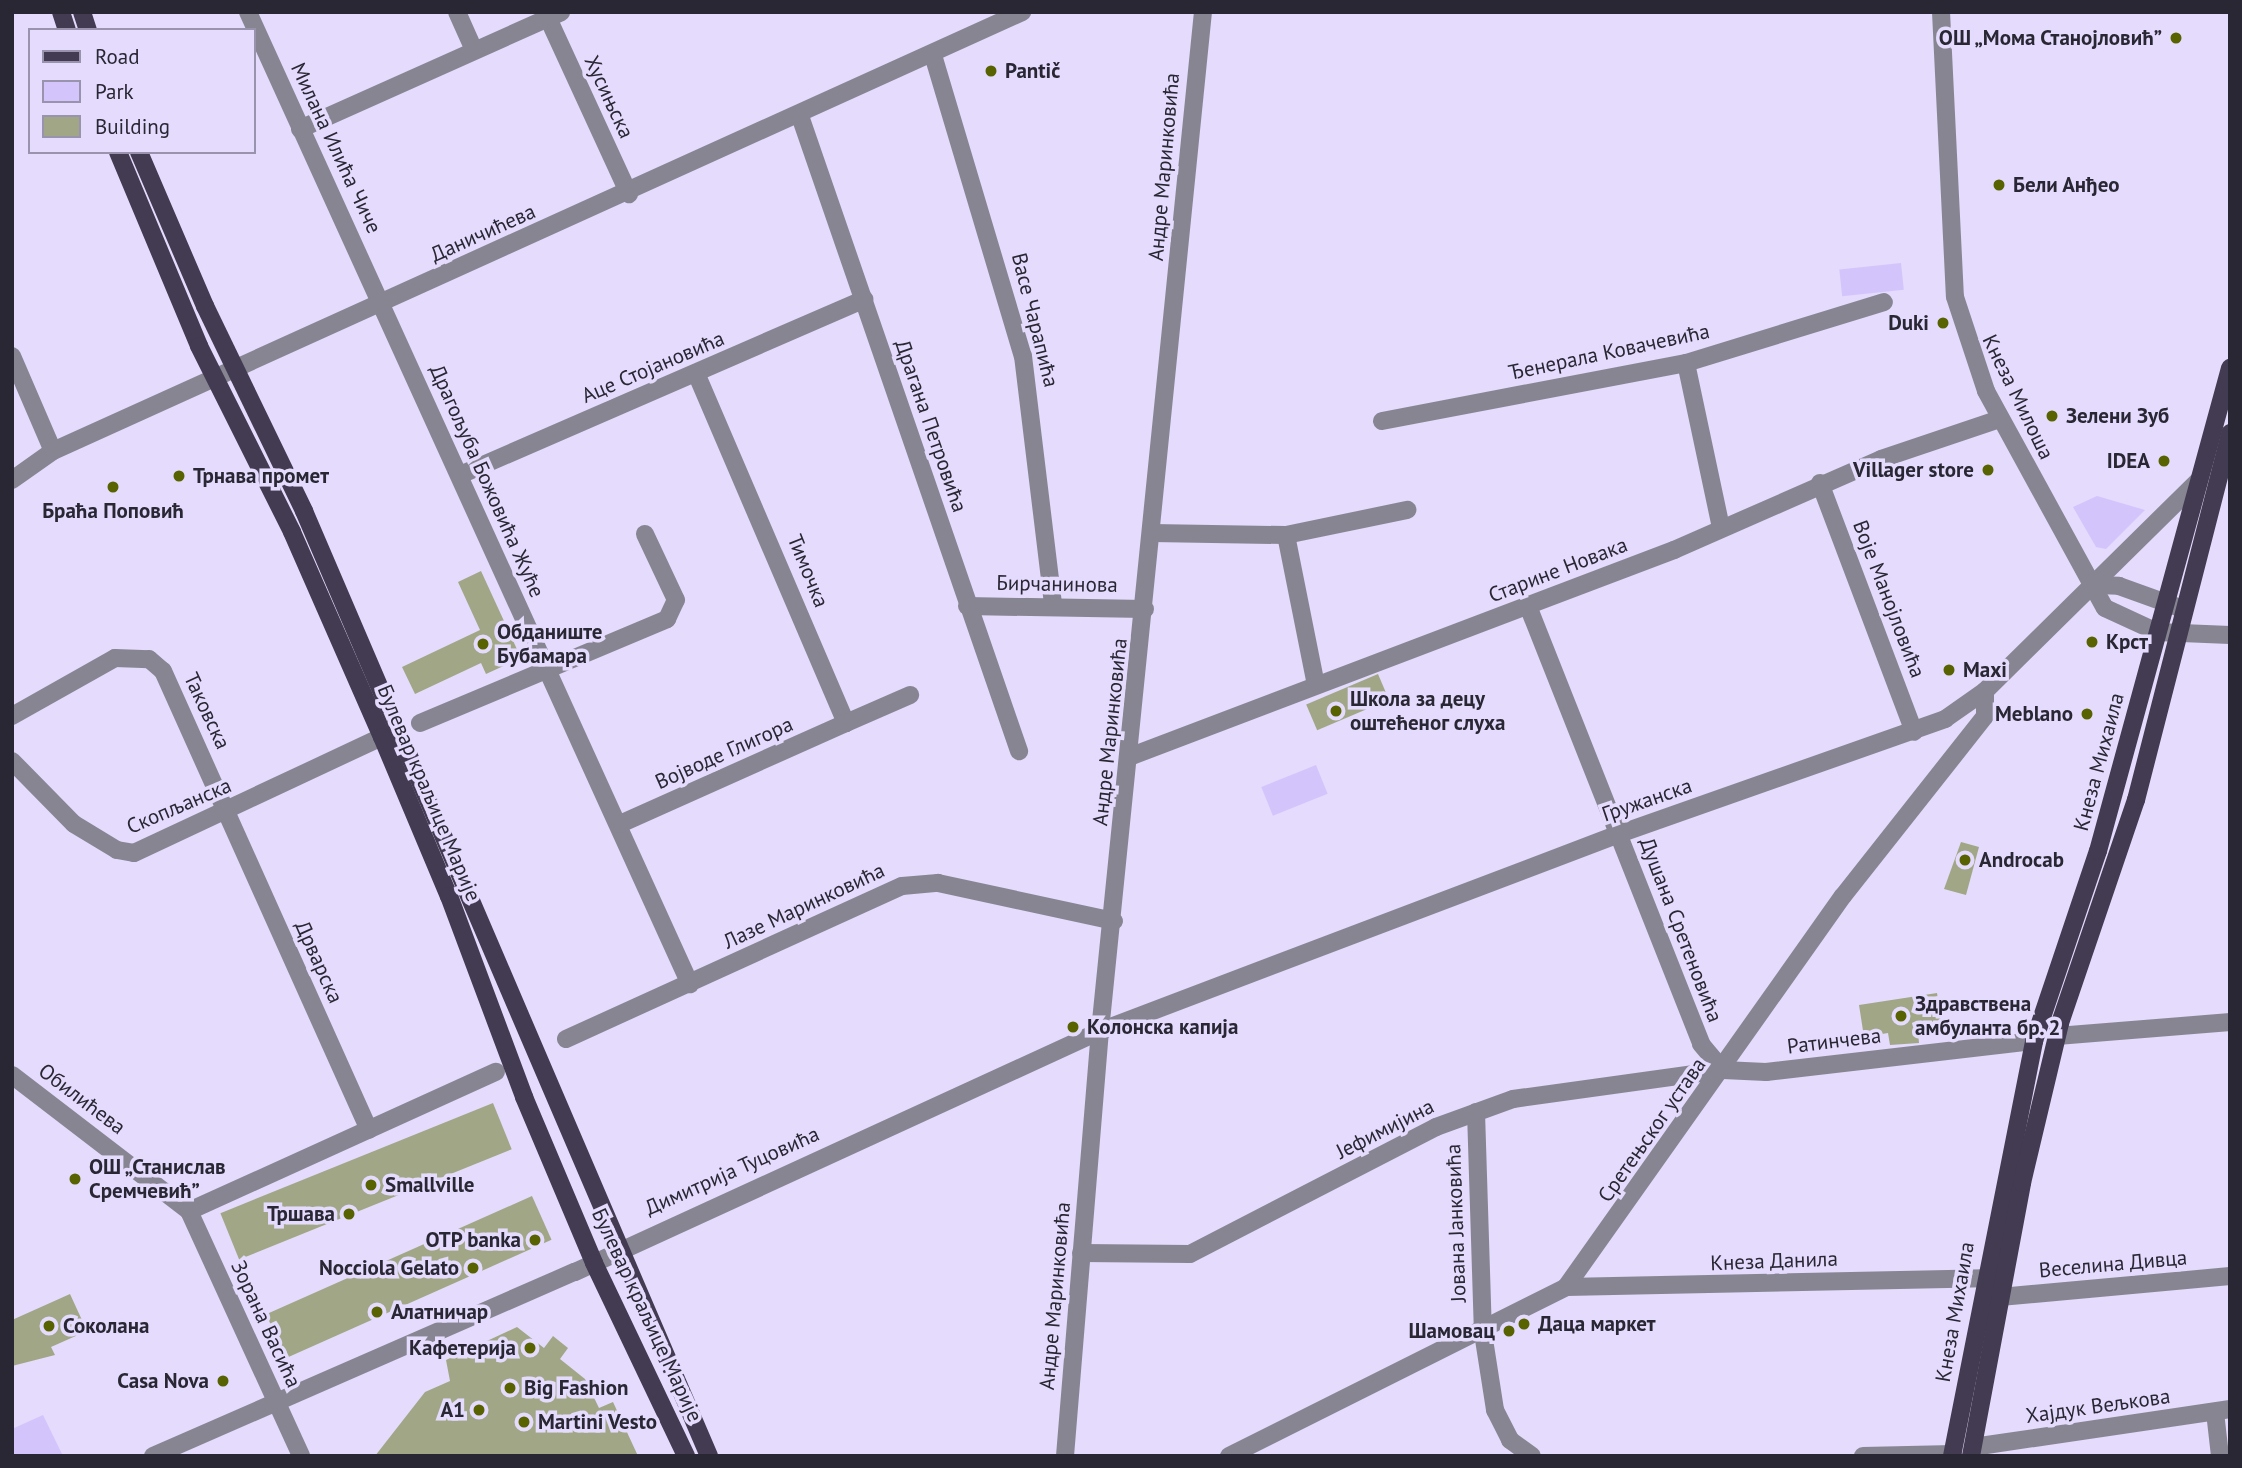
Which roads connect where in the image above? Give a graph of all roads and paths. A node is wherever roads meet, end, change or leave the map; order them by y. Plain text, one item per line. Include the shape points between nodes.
1 (248, 12) edge
2 (457, 12) edge
3 (998, 12) edge
4 (1022, 12) edge
5 (1203, 12) edge
6 (1941, 12) edge
7 (554, 15) edge
8 (255, 28) edge
9 (256, 30) edge
10 (976, 32) junction
11 (474, 50) junction
12 (933, 55) junction
13 (800, 116) junction
14 (300, 129) junction
15 (119, 154) edge
16 (140, 154) edge
17 (629, 194) junction
18 (864, 299) junction
19 (384, 302) junction
20 (1884, 302) dead end
21 (12, 356) edge
22 (1686, 363) junction
23 (2230, 368) edge
24 (236, 369) junction
25 (696, 373) junction
26 (214, 379) junction
27 (2000, 419) junction
28 (1382, 422) dead end
29 (2230, 433) edge
30 (53, 451) junction
31 (460, 475) junction
32 (12, 480) edge
33 (2198, 481) junction
34 (1821, 482) junction
35 (1407, 510) dead end
36 (1721, 527) junction
37 (1152, 533) junction
38 (645, 534) dead end
39 (1286, 535) junction
40 (2095, 585) junction
41 (1053, 604) junction
42 (2165, 605) junction
43 (967, 606) junction
44 (1528, 606) junction
45 (1145, 609) junction
46 (2187, 609) junction
47 (2157, 632) junction
48 (2230, 635) edge
49 (2180, 637) junction
50 (546, 670) junction
51 (1316, 685) junction
52 (1985, 691) junction
53 (910, 695) dead end
54 (12, 716) edge
55 (421, 723) dead end
56 (846, 723) junction
57 (1914, 732) junction
58 (382, 737) junction
59 (1019, 751) dead end
60 (1129, 757) junction
61 (12, 761) edge
62 (227, 812) junction
63 (620, 824) junction
64 (1619, 834) junction
65 (1114, 921) junction
66 (690, 984) junction
67 (2230, 1022) edge
68 (1100, 1031) junction
69 (2057, 1036) junction
70 (566, 1039) dead end
71 (2034, 1041) junction
72 (1723, 1070) junction
73 (496, 1072) dead end
74 (12, 1075) edge
75 (1476, 1112) junction
76 (369, 1130) junction
77 (189, 1211) junction
78 (619, 1248) junction
79 (1081, 1253) junction
80 (594, 1263) junction
81 (2230, 1276) edge
82 (1984, 1278) junction
83 (1566, 1287) junction
84 (2000, 1297) junction
85 (1483, 1333) junction
86 (276, 1400) junction
87 (2222, 1410) edge
88 (1962, 1453) edge
89 (153, 1456) edge
90 (301, 1456) edge
91 (687, 1456) edge
92 (709, 1456) edge
93 (1065, 1456) edge
94 (1229, 1456) edge
95 (1532, 1456) edge
96 (1863, 1456) edge
97 (2220, 1456) edge

1 - 8 street, Милана Илића Чиче
2 - 11 street
3 - 10 street, Даничићева
4 - 10 street, Даничићева
5 - 37 street, Андре Маринковића
6 - 27 street, Кнеза Милоша via 1955,297 1974,365
7 - 11 street
7 - 17 street, Хусињска
9 - 14 street, Милана Илића Чиче
10 - 12 street, Даничићева
11 - 14 street
12 - 13 street, Даничићева
12 - 41 street, Васе Чарапића via 1023,356
13 - 17 street, Даничићева
13 - 18 street, Драгана Петровића
14 - 19 street, Милана Илића Чиче
15 - 26 main road, Булевар краљице Марије
16 - 24 main road, Булевар краљице Марије
17 - 19 street, Даничићева
18 - 25 street, Аце Стојановића
18 - 43 street, Драгана Петровића
19 - 24 street, Даничићева
19 - 31 street, Драгољуба Божовића Жуће
20 - 22 street, Ђенерала Ковачевића
21 - 30 street
22 - 28 street, Ђенерала Ковачевића
22 - 36 street
23 - 33 main road, Кнеза Михаила
24 - 26 street, Даничићева
24 - 78 main road, Булевар краљице Марије via 304,511
25 - 31 street, Аце Стојановића
25 - 56 street, Тимочка
26 - 30 street, Даничићева
26 - 58 main road, Булевар краљице Марије via 292,532
27 - 34 street, Старине Новака
27 - 40 street, Кнеза Милоша
29 - 46 main road, Кнеза Михаила
30 - 32 street, Даничићева
31 - 50 street, Драгољуба Божовића Жуће
33 - 40 street, Гружанска
33 - 42 main road, Кнеза Михаила
34 - 36 street, Старине Новака
34 - 57 street, Воје Манојловића
35 - 39 street
36 - 44 street, Старине Новака
37 - 39 street
37 - 45 street, Андре Маринковића
38 - 50 street via 676,600 674,612
39 - 51 street
40 - 42 street via 2119,586
40 - 47 street via 2105,608
40 - 52 street, Гружанска
41 - 43 street, Бирчанинова
41 - 45 street, Бирчанинова
42 - 46 street
42 - 47 main road, Кнеза Михаила
43 - 59 street, Драгана Петровића
44 - 51 street, Старине Новака
44 - 64 street, Душана Сретеновића
45 - 60 street, Андре Маринковића
46 - 49 main road, Кнеза Михаила
47 - 49 street
47 - 71 main road, Кнеза Михаила via 2098,851
48 - 49 street
49 - 69 main road, Кнеза Михаила via 2136,800
50 - 55 street
50 - 63 street, Драгољуба Божовића Жуће
51 - 60 street, Старине Новака
52 - 57 street, Гружанска
52 - 72 street, Сретењског устава via 1984,716 1843,896
53 - 56 street
54 - 62 street, Таковска via 115,658 149,659 163,671 181,704
56 - 63 street, Војводе Глигора
57 - 64 street, Гружанска
58 - 62 street, Скопљанска
58 - 80 main road, Булевар краљице Марије
60 - 65 street, Андре Маринковића
61 - 62 street, Скопљанска via 74,824 125,853
62 - 76 street, Дрварска
63 - 66 street, Драгољуба Божовића Жуће
64 - 68 street, Гружанска
64 - 72 street, Душана Сретеновића via 1701,1044
65 - 66 street, Лазе Маринковића via 922,883 902,886
65 - 68 street, Андре Маринковића
66 - 70 street, Лазе Маринковића
67 - 69 street
68 - 78 street, Димитрија Туцовића
68 - 79 street, Андре Маринковића
69 - 84 main road, Кнеза Михаила
71 - 72 street, Ратинчева via 1766,1072
71 - 82 main road, Кнеза Михаила
72 - 75 street, Јефимијина via 1688,1079 1527,1096
72 - 83 street, Сретењског устава
73 - 76 street
74 - 77 street, Обилићева
75 - 79 street, Јефимијина via 1190,1254
75 - 85 street, Јована Јанковића
76 - 77 street
77 - 86 street, Зорана Васића
78 - 80 street, Димитрија Туцовића
78 - 92 main road, Булевар краљице Марије
79 - 93 street, Андре Маринковића
80 - 86 street, Димитрија Туцовића
80 - 91 main road, Булевар краљице Марије
81 - 84 street, Веселина Дивца
82 - 83 street, Кнеза Данила
82 - 88 main road, Кнеза Михаила
83 - 85 street, Сретењског устава
84 - 88 main road, Кнеза Михаила
85 - 94 street, Сретењског устава
85 - 95 street, Јована Јанковића via 1500,1426
86 - 89 street, Димитрија Туцовића
86 - 90 street, Зорана Васића
87 - 88 street, Хајдук Вељкова
87 - 97 street
88 - 96 street, Хајдук Вељкова

